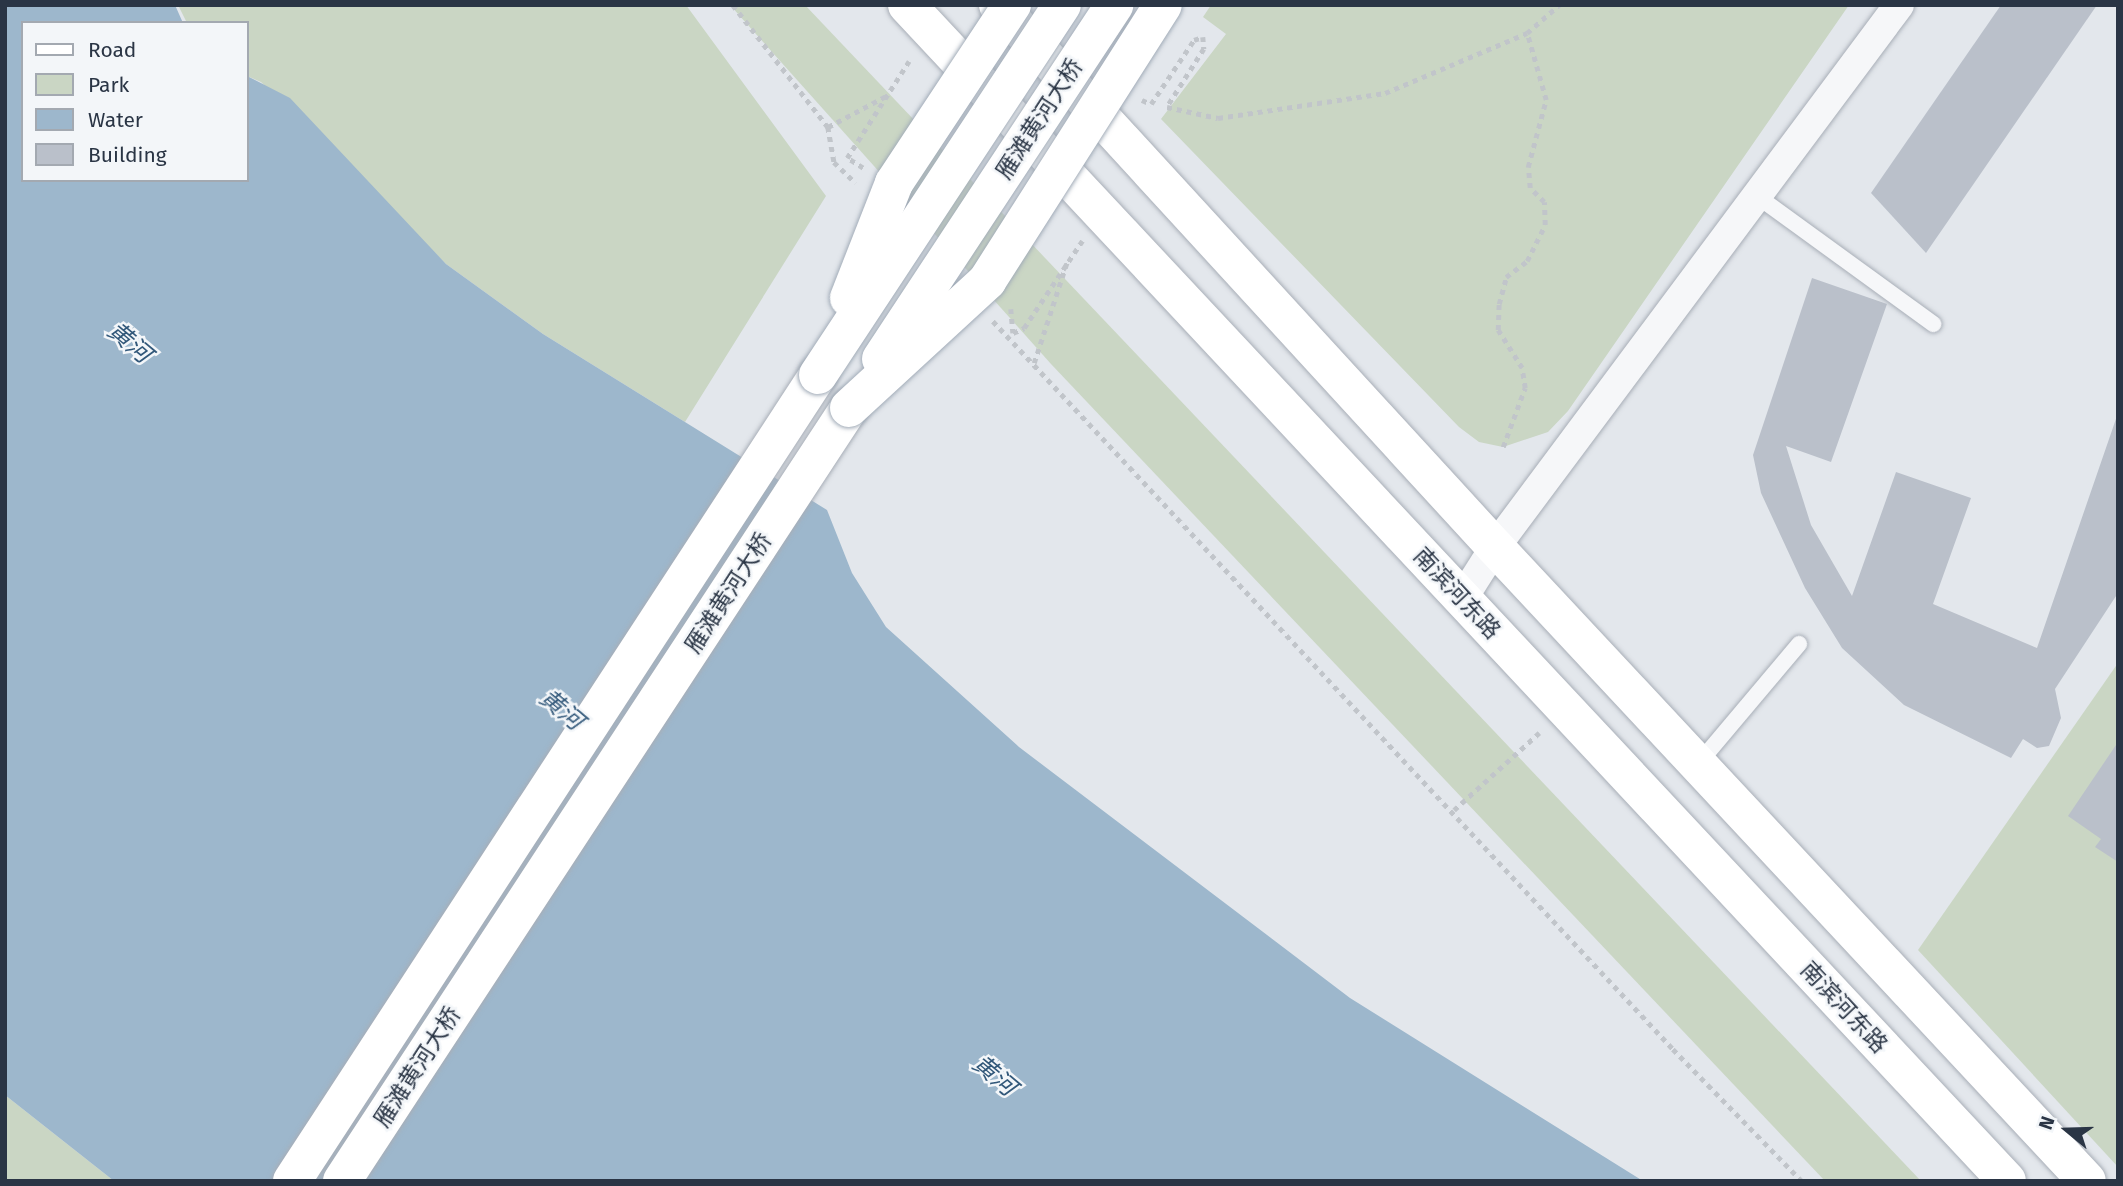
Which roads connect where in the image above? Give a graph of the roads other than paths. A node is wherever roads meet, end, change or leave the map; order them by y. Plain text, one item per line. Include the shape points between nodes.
1 (907, 5) edge
2 (998, 5) edge
3 (1012, 5) edge
4 (1062, 5) edge
5 (1114, 5) edge
6 (1163, 5) edge
7 (1899, 5) edge
8 (1757, 197) junction
9 (1933, 324) dead end
10 (818, 375) junction
11 (849, 408) junction
12 (1495, 547) junction
13 (1462, 600) junction
14 (1799, 644) dead end
15 (1698, 764) junction
16 (292, 1181) edge
17 (342, 1181) edge
18 (2007, 1181) edge
19 (2087, 1181) edge

1 - 13 main road, 南滨河东路
2 - 12 main road
3 - 10 main road, bridge via 894,183
4 - 10 main road, 雁滩黄河大桥, bridge
5 - 11 main road, 雁滩黄河大桥, bridge
6 - 11 main road, bridge via 987,281
7 - 8 street
8 - 9 lane
8 - 12 street
10 - 16 main road, 雁滩黄河大桥
11 - 17 main road, 雁滩黄河大桥
12 - 13 street
12 - 15 main road
13 - 18 main road, 南滨河东路
14 - 15 lane
15 - 19 main road

